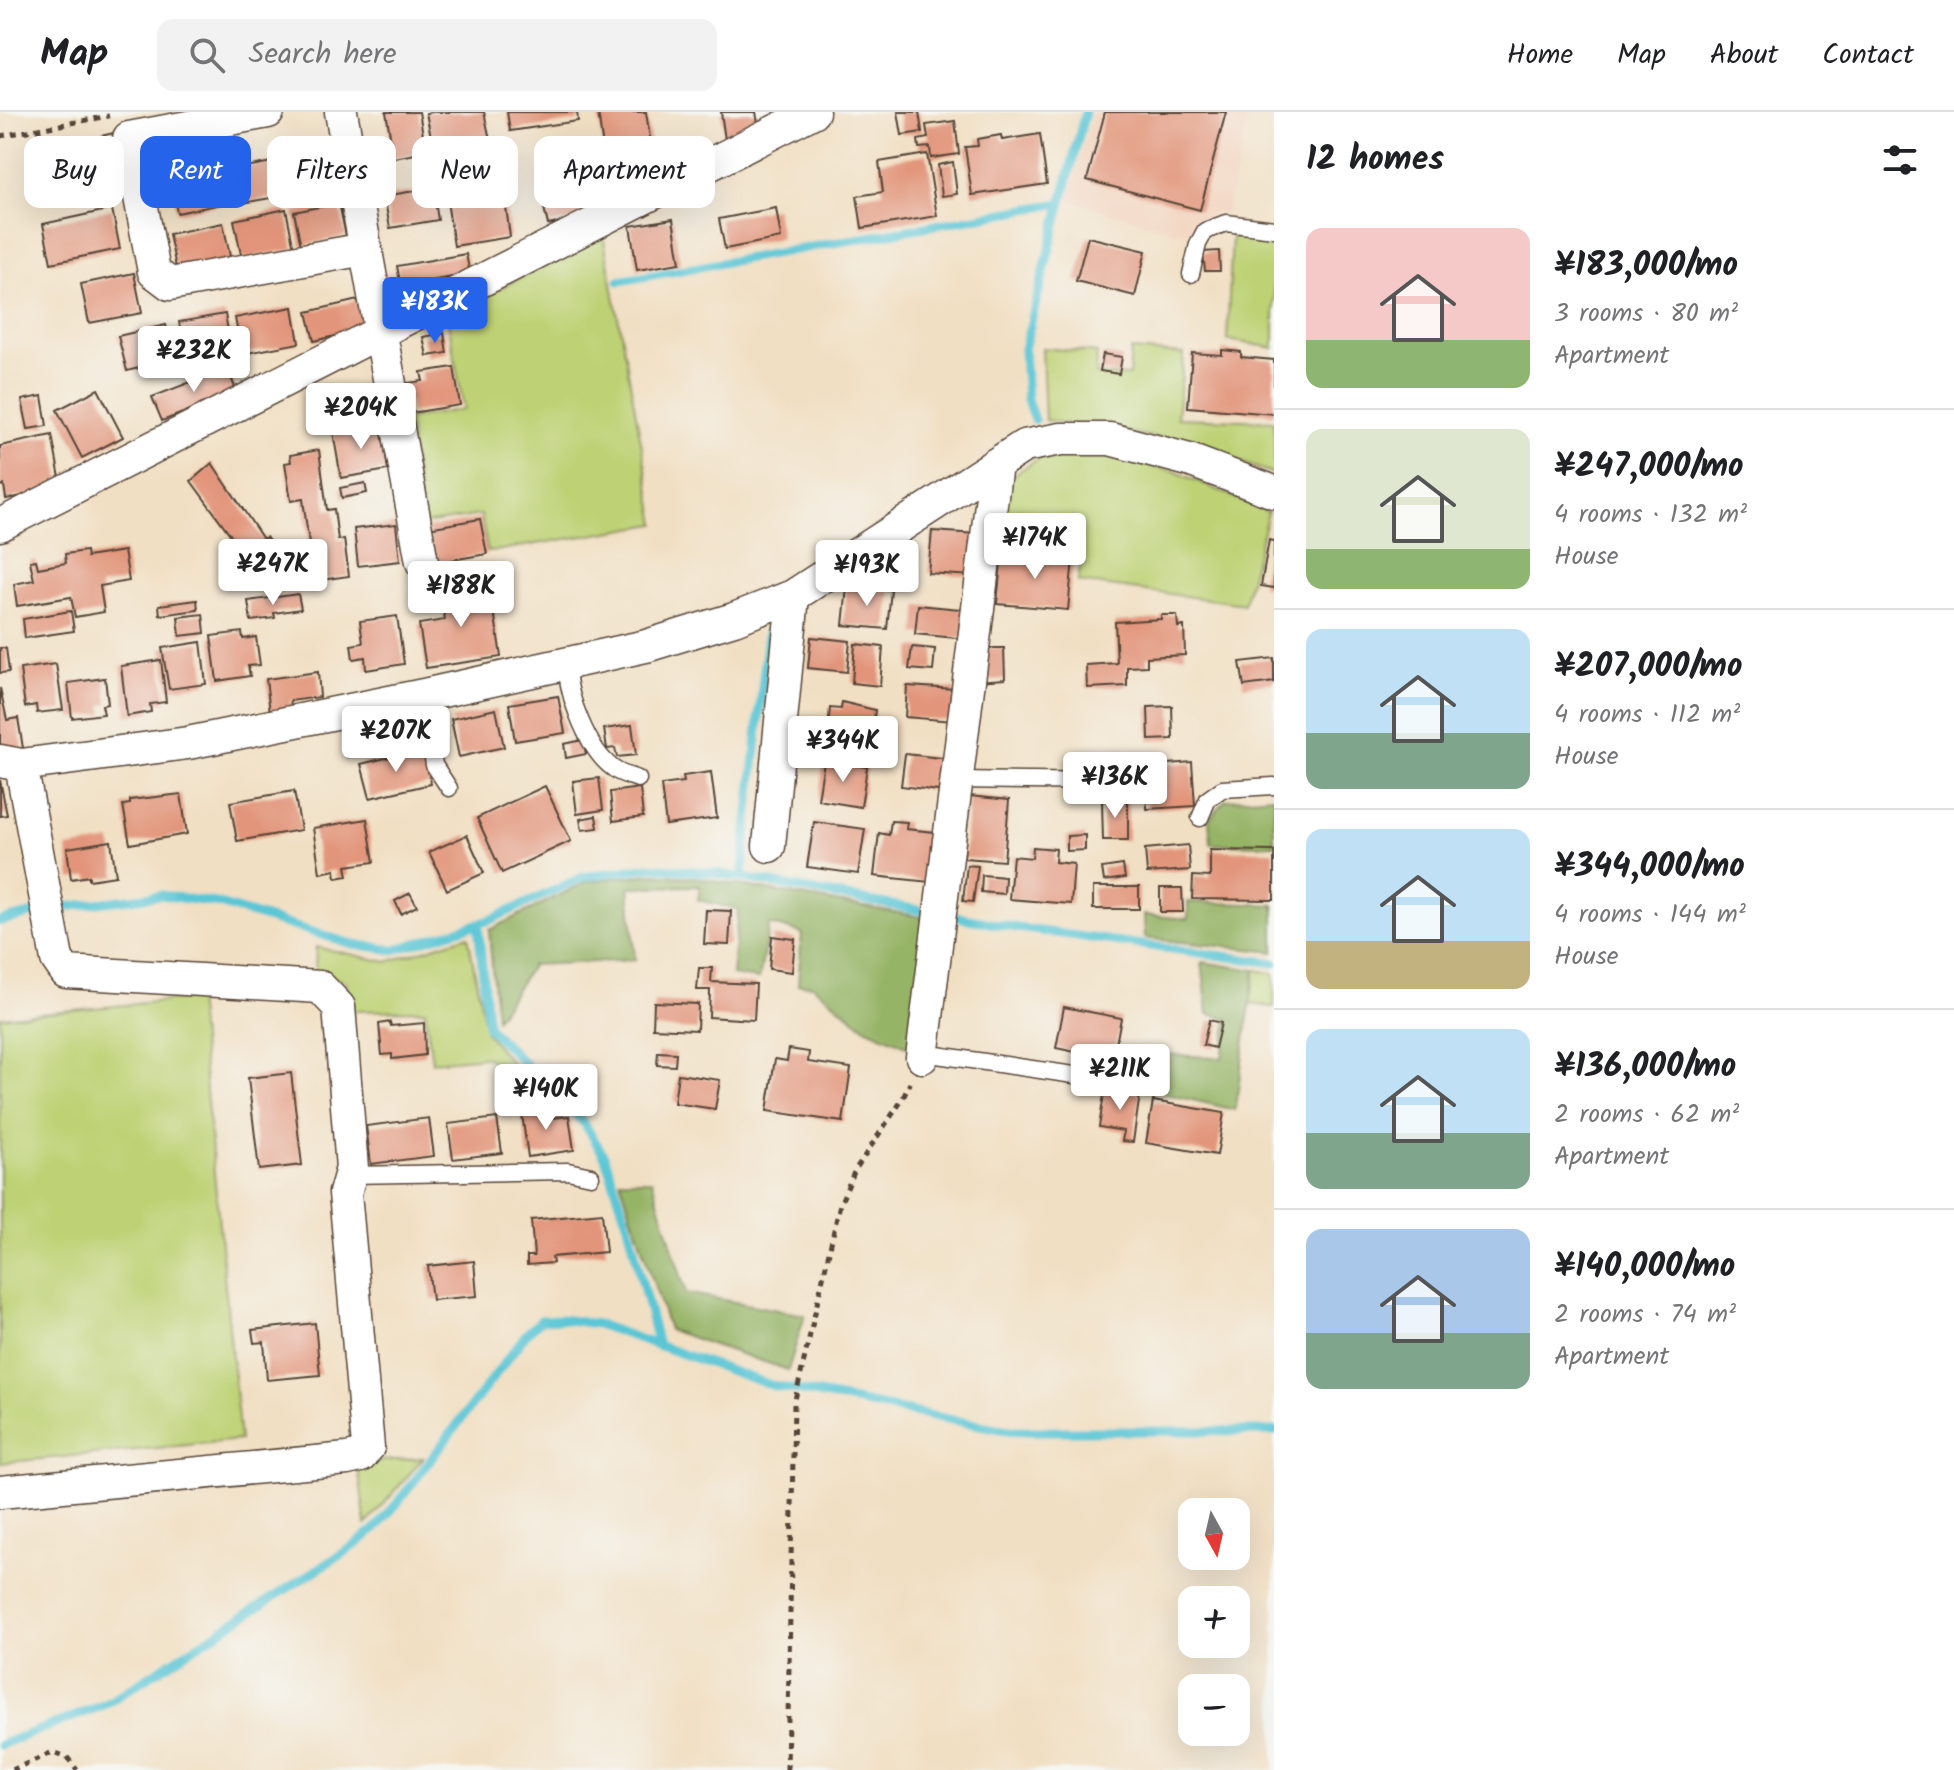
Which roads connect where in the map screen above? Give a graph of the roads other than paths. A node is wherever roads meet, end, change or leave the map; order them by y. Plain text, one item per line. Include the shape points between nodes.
1 (268, 112) edge
2 (341, 112) edge
3 (813, 112) edge
4 (1274, 229) edge
5 (365, 249) junction
6 (1191, 274) dead end
7 (380, 332) junction
8 (996, 464) junction
9 (1274, 492) edge
10 (0, 525) edge
11 (422, 562) dead end
12 (793, 596) junction
13 (567, 665) junction
14 (424, 695) junction
15 (11, 763) edge
16 (638, 779) dead end
17 (956, 780) junction
18 (1113, 782) dead end
19 (1274, 786) edge
20 (449, 788) dead end
21 (1200, 818) dead end
22 (769, 846) dead end
23 (922, 1055) joint
24 (1074, 1075) dead end
25 (350, 1175) junction
26 (591, 1176) dead end
27 (0, 1492) edge

1 - 5 street via 129,138 154,272 170,284
2 - 5 street
3 - 7 street
4 - 6 lane via 1226,223 1205,231
5 - 7 street
7 - 10 street
7 - 11 street
8 - 9 street via 1024,446 1110,439 1189,460
8 - 12 street
8 - 17 street
12 - 13 street via 646,646
12 - 22 street
13 - 14 street
13 - 16 lane via 567,684 588,738 613,769
14 - 15 street via 188,743
14 - 20 lane via 434,765
15 - 25 street via 47,896 57,959 66,972 320,987 339,1007
17 - 18 lane
17 - 23 street
19 - 21 lane via 1222,789 1208,799
23 - 24 lane
25 - 26 lane via 568,1171
25 - 27 street via 345,1193 368,1447 361,1456

